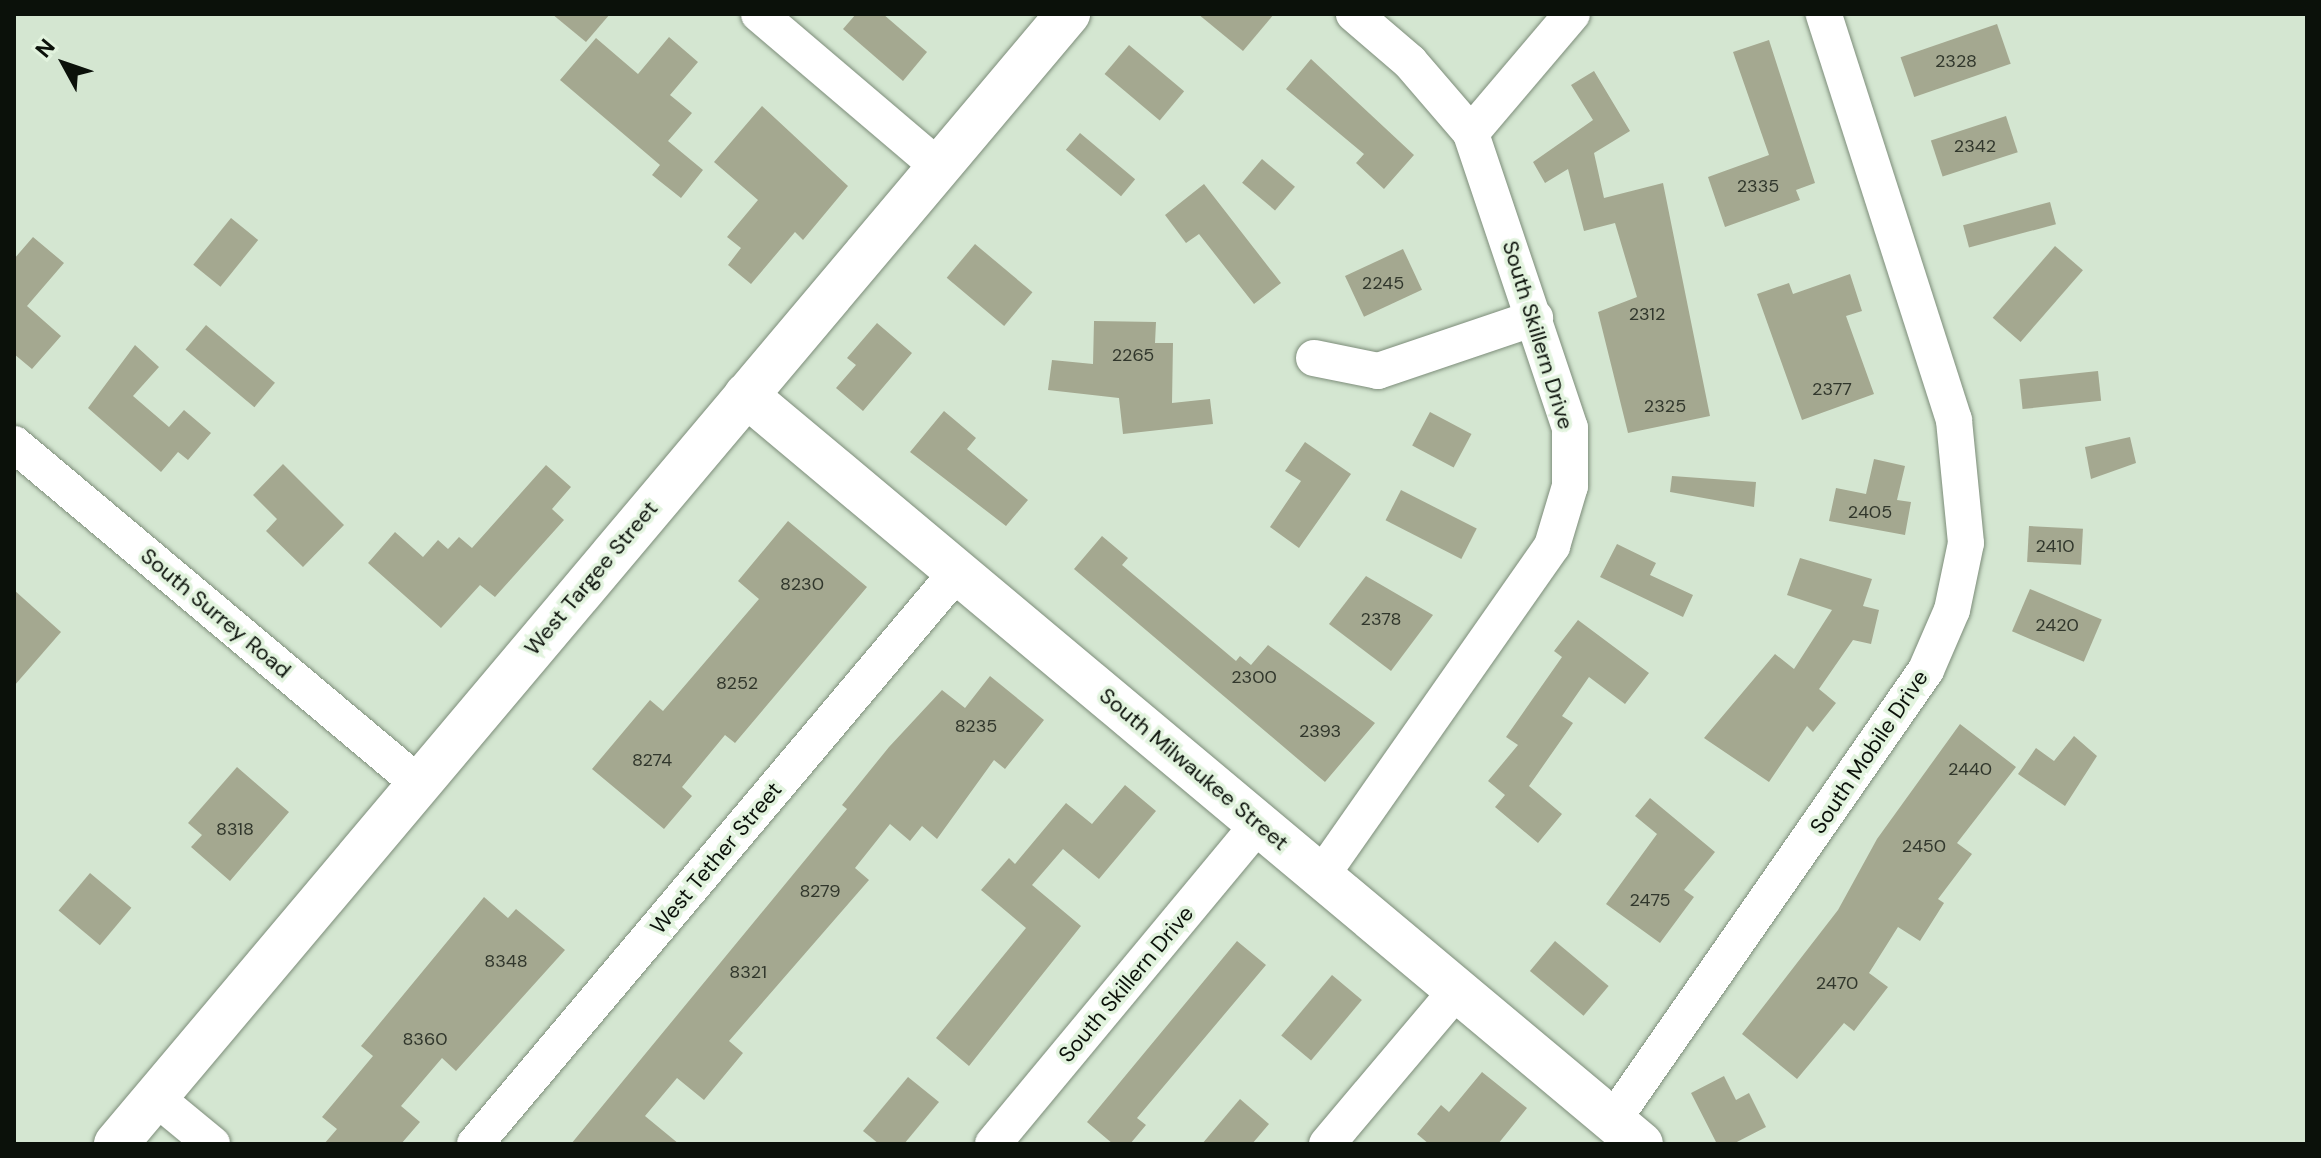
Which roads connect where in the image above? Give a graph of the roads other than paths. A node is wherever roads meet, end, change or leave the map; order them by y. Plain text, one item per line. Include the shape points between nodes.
1 (759, 14) edge
2 (1068, 14) edge
3 (1354, 14) edge
4 (1572, 14) edge
5 (1824, 14) edge
6 (1471, 133) junction
7 (939, 167) junction
8 (1535, 318) junction
9 (1314, 358) dead end
10 (746, 395) junction
11 (14, 444) edge
12 (957, 572) junction
13 (418, 783) junction
14 (1259, 824) junction
15 (1321, 876) junction
16 (1457, 990) junction
17 (155, 1097) junction
18 (1627, 1132) edge
19 (116, 1144) edge
20 (212, 1144) edge
21 (475, 1144) edge
22 (993, 1144) edge
23 (1327, 1144) edge

1 - 7 street
2 - 7 street, West Targee Street
3 - 6 street, South Skillern Drive via 1410,62
4 - 6 street
5 - 18 street, South Mobile Drive via 1954,420 1966,543 1952,610 1926,670
6 - 8 street, South Skillern Drive
7 - 10 street, West Targee Street
8 - 9 street via 1378,371
8 - 15 street, South Skillern Drive via 1570,428 1570,486 1552,546
10 - 12 street, South Milwaukee Street
10 - 13 street, West Targee Street
11 - 13 street, South Surrey Road
12 - 14 street, South Milwaukee Street
12 - 21 street, West Tether Street
13 - 17 street, West Targee Street
14 - 15 street, South Milwaukee Street
14 - 22 street, South Skillern Drive
15 - 16 street, South Milwaukee Street
16 - 18 street, South Milwaukee Street
16 - 23 street
17 - 19 street, West Targee Street
17 - 20 street

